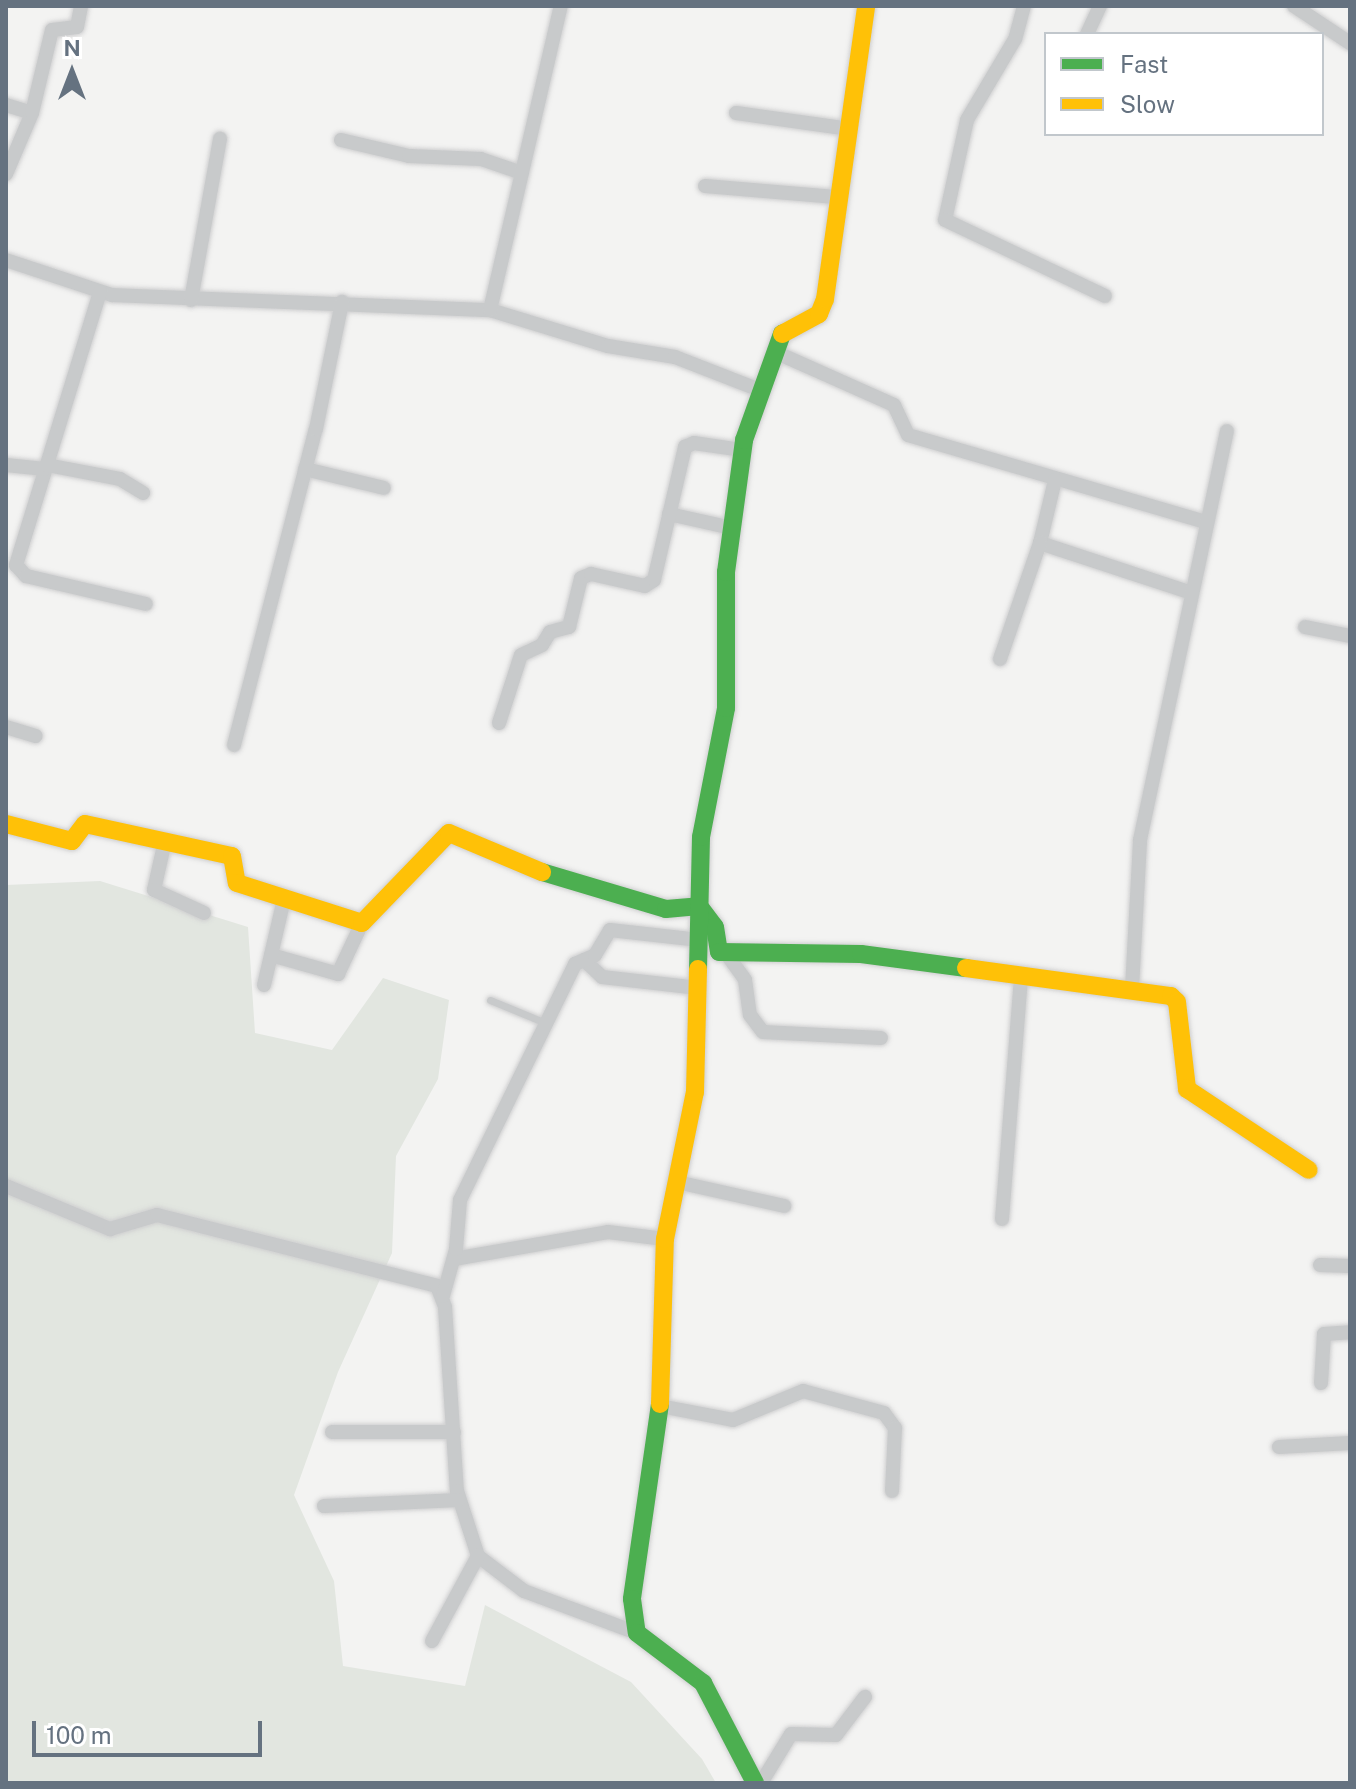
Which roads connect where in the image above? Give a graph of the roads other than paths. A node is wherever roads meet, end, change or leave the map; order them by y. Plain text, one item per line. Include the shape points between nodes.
1 (81, 6) edge
2 (561, 6) edge
3 (866, 6) edge
4 (1024, 6) edge
5 (1100, 6) edge
6 (1294, 6) edge
7 (1088, 32) edge
8 (1350, 43) edge
9 (6, 105) edge
10 (32, 113) junction
11 (736, 113) dead end
12 (850, 129) junction
13 (220, 139) dead end
14 (341, 140) dead end
15 (7, 171) edge
16 (522, 173) junction
17 (705, 186) dead end
18 (836, 197) junction
19 (6, 260) edge
20 (100, 292) junction
21 (1105, 296) dead end
22 (191, 300) junction
23 (342, 302) junction
24 (490, 310) junction
25 (775, 352) junction
26 (762, 391) junction
27 (1227, 431) dead end
28 (742, 450) junction
29 (6, 465) edge
30 (46, 467) junction
31 (305, 469) junction
32 (1055, 480) junction
33 (384, 488) dead end
34 (143, 493) dead end
35 (669, 514) junction
36 (1206, 522) junction
37 (732, 528) junction
38 (1040, 543) junction
39 (1189, 592) junction
40 (146, 604) dead end
41 (1305, 627) dead end
42 (1350, 636) edge
43 (1000, 659) dead end
44 (499, 723) dead end
45 (6, 727) edge
46 (36, 736) dead end
47 (234, 745) dead end
48 (6, 824) edge
49 (165, 841) junction
50 (284, 899) junction
51 (699, 906) junction
52 (204, 913) dead end
53 (362, 923) junction
54 (699, 940) junction
55 (725, 952) junction
56 (271, 955) junction
57 (584, 960) junction
58 (1021, 976) junction
59 (264, 985) dead end
60 (698, 988) junction
61 (1132, 989) junction
62 (490, 1000) dead end
63 (546, 1023) junction
64 (881, 1038) dead end
65 (1309, 1170) dead end
66 (677, 1182) junction
67 (6, 1186) edge
68 (784, 1206) dead end
69 (1002, 1219) dead end
70 (665, 1239) junction
71 (454, 1259) junction
72 (1320, 1265) dead end
73 (1350, 1266) edge
74 (443, 1296) junction
75 (1350, 1332) edge
76 (1321, 1383) dead end
77 (660, 1406) junction
78 (332, 1432) dead end
79 (454, 1432) junction
80 (1350, 1443) edge
81 (1279, 1447) dead end
82 (892, 1491) dead end
83 (459, 1500) junction
84 (324, 1506) dead end
85 (478, 1556) junction
86 (637, 1633) junction
87 (432, 1641) dead end
88 (865, 1697) dead end
89 (755, 1783) edge
90 (761, 1783) edge

1 - 10 street via 77,27 52,30
2 - 16 street
3 - 12 street
4 - 21 street via 1015,39 967,120 942,212 954,227
5 - 7 street
6 - 8 street
9 - 10 street
10 - 15 street
11 - 12 street
12 - 18 street
13 - 22 street
14 - 16 street via 409,156 481,159
16 - 24 street
17 - 18 street
18 - 25 street via 822,308 784,331
19 - 20 street
20 - 22 street
20 - 30 street
22 - 23 street
23 - 24 street
23 - 31 street
24 - 26 street via 608,346 675,357
25 - 26 street
25 - 32 street via 891,403 908,435
26 - 28 street
27 - 36 street
28 - 35 street via 694,443 685,447
28 - 37 street
29 - 30 street
30 - 34 street via 120,479
30 - 40 street via 17,569 26,576
31 - 33 street
31 - 47 street
32 - 36 street
32 - 38 street
35 - 37 street
35 - 44 street via 650,585 591,574 581,578 569,627 550,632 542,645 521,655
36 - 39 street
37 - 51 street via 726,572 726,708 701,837
38 - 39 street
38 - 43 street
39 - 61 street via 1140,840
41 - 42 street
45 - 46 street
48 - 49 street via 68,841 85,824
49 - 50 street via 232,856 237,883
49 - 52 street via 154,890
50 - 53 street
50 - 56 street
51 - 53 street via 674,910 577,886 449,833
51 - 54 street
51 - 55 street via 715,927 715,949
53 - 56 street via 338,974
54 - 57 street via 610,930 598,953
54 - 60 street
55 - 58 street via 861,954
55 - 64 street via 745,980 750,1015 763,1032
56 - 59 street
57 - 60 street via 602,977
57 - 63 street via 573,967
58 - 61 street
58 - 69 street
60 - 66 street via 695,1092
61 - 65 street via 1175,998 1187,1089
62 - 63 lane
63 - 71 street via 460,1200
66 - 68 street
66 - 70 street
67 - 74 street via 110,1229 157,1215 437,1286
70 - 71 street via 608,1232
70 - 77 street
71 - 74 street
72 - 73 street
74 - 79 street
75 - 76 street via 1324,1334
77 - 82 street via 733,1420 803,1391 884,1413 895,1428
77 - 86 street via 632,1599
78 - 79 street
79 - 83 street
80 - 81 street
83 - 84 street
83 - 85 street
85 - 86 street via 524,1591
85 - 87 street
86 - 89 street via 703,1683
88 - 90 street via 836,1735 791,1734

